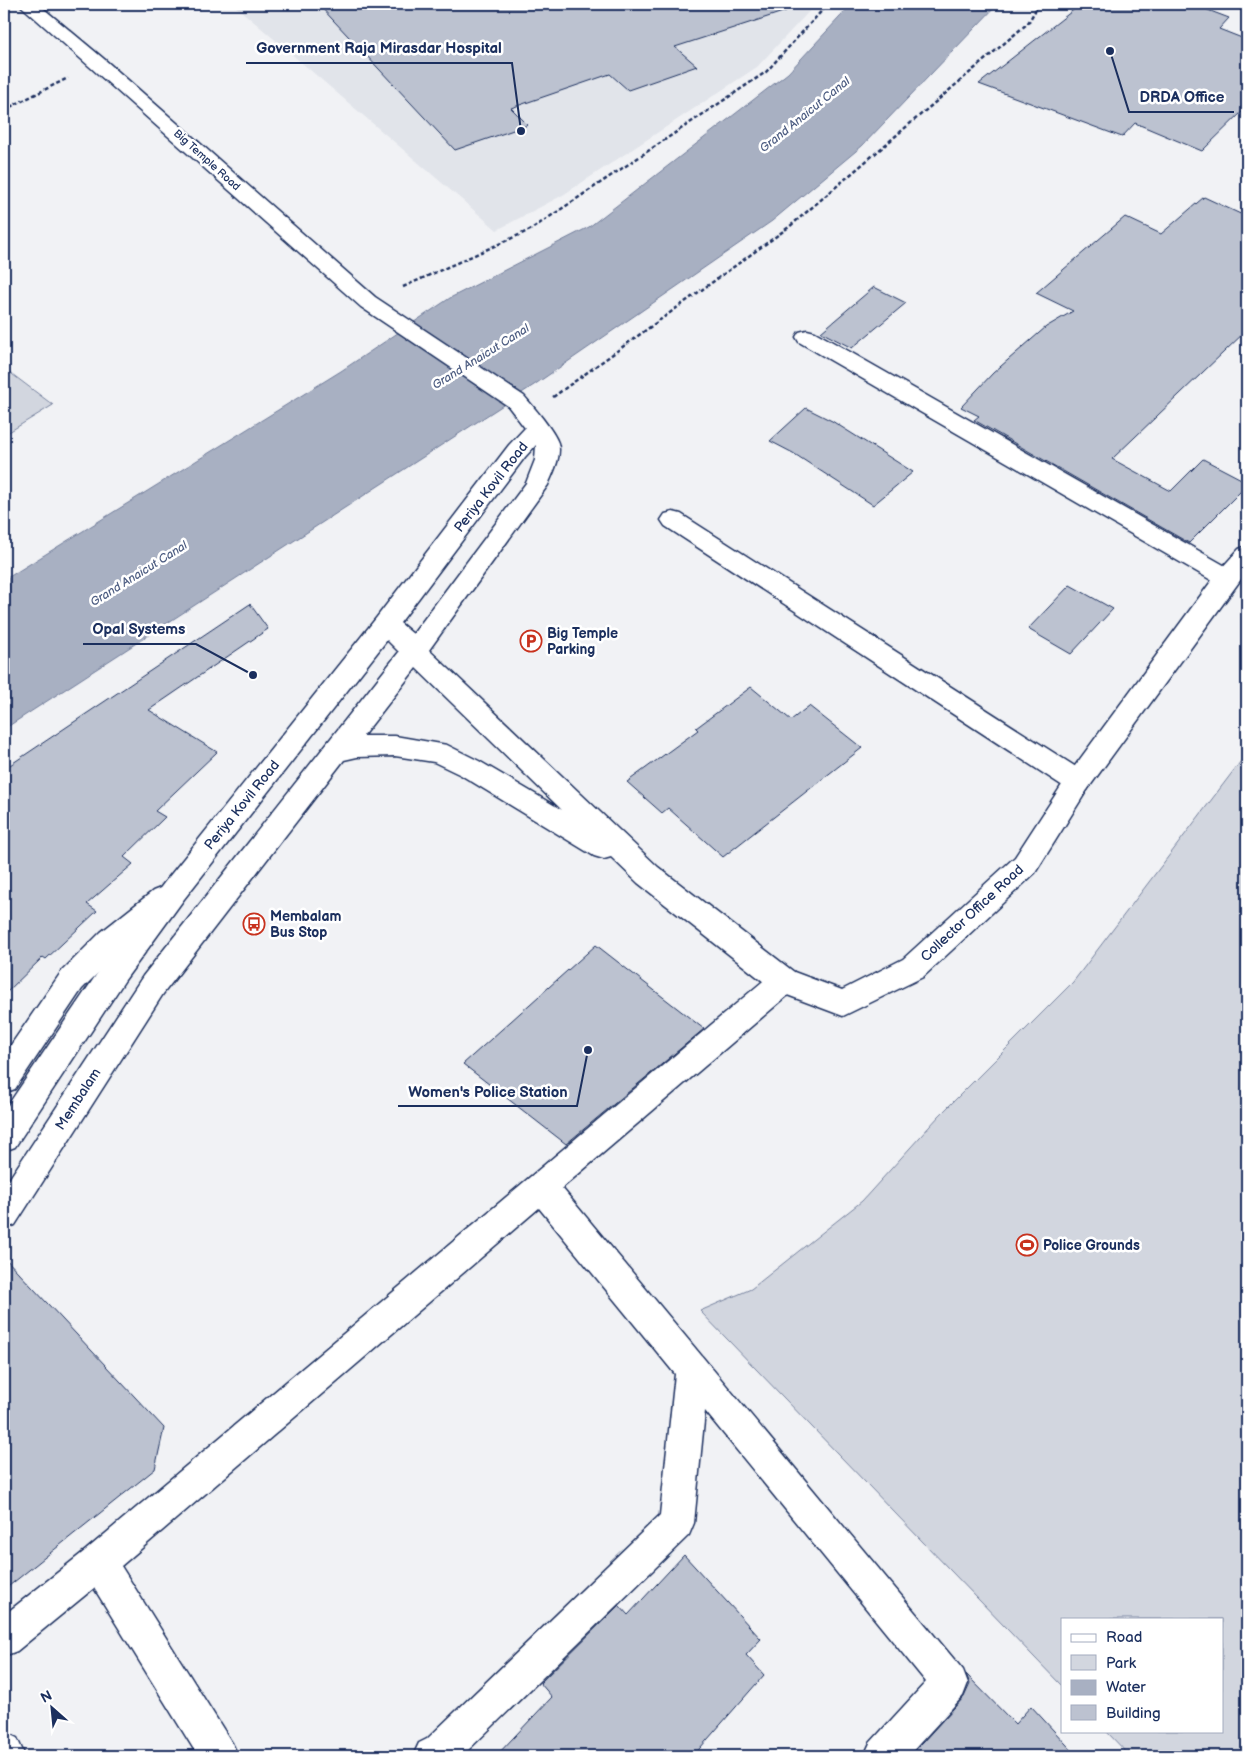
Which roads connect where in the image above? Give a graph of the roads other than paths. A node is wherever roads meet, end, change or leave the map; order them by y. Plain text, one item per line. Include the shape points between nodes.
1 (28, 4) edge
2 (807, 337) dead end
3 (527, 415) junction
4 (673, 520) dead end
5 (1247, 555) edge
6 (1227, 578) junction
7 (386, 624) junction
8 (414, 651) junction
9 (337, 751) junction
10 (1078, 782) junction
11 (648, 875) junction
12 (174, 890) junction
13 (784, 981) junction
14 (153, 985) joint
15 (4, 1079) edge
16 (4, 1136) edge
17 (540, 1186) junction
18 (4, 1214) edge
19 (692, 1370) junction
20 (98, 1562) junction
21 (4, 1638) edge
22 (4, 1751) edge
23 (6, 1756) edge
24 (219, 1756) edge
25 (432, 1756) edge
26 (883, 1756) edge

1 - 3 main road, Big Temple Road via 368,302
2 - 6 main road
3 - 7 main road, Periya Kovil Road via 517,451
3 - 8 main road, Periya Kovil Road via 547,444 546,460 537,485
4 - 10 main road
5 - 6 main road, Collector Office Road
6 - 10 main road, Collector Office Road
7 - 8 main road
7 - 12 main road, Periya Kovil Road
8 - 9 main road, Periya Kovil Road
8 - 11 main road
9 - 11 main road via 395,746 438,752
9 - 14 main road, Periya Kovil Road
10 - 13 main road, Collector Office Road via 1024,865 913,968 844,1003
11 - 13 main road, Collector Office Road
12 - 15 main road via 89,961 72,980
12 - 16 main road, Periya Kovil Road
13 - 17 main road
14 - 18 main road, Membalam
17 - 19 main road
17 - 20 main road
19 - 25 main road via 677,1523 440,1752
19 - 26 main road via 950,1683
20 - 21 main road
20 - 24 main road
22 - 23 main road

